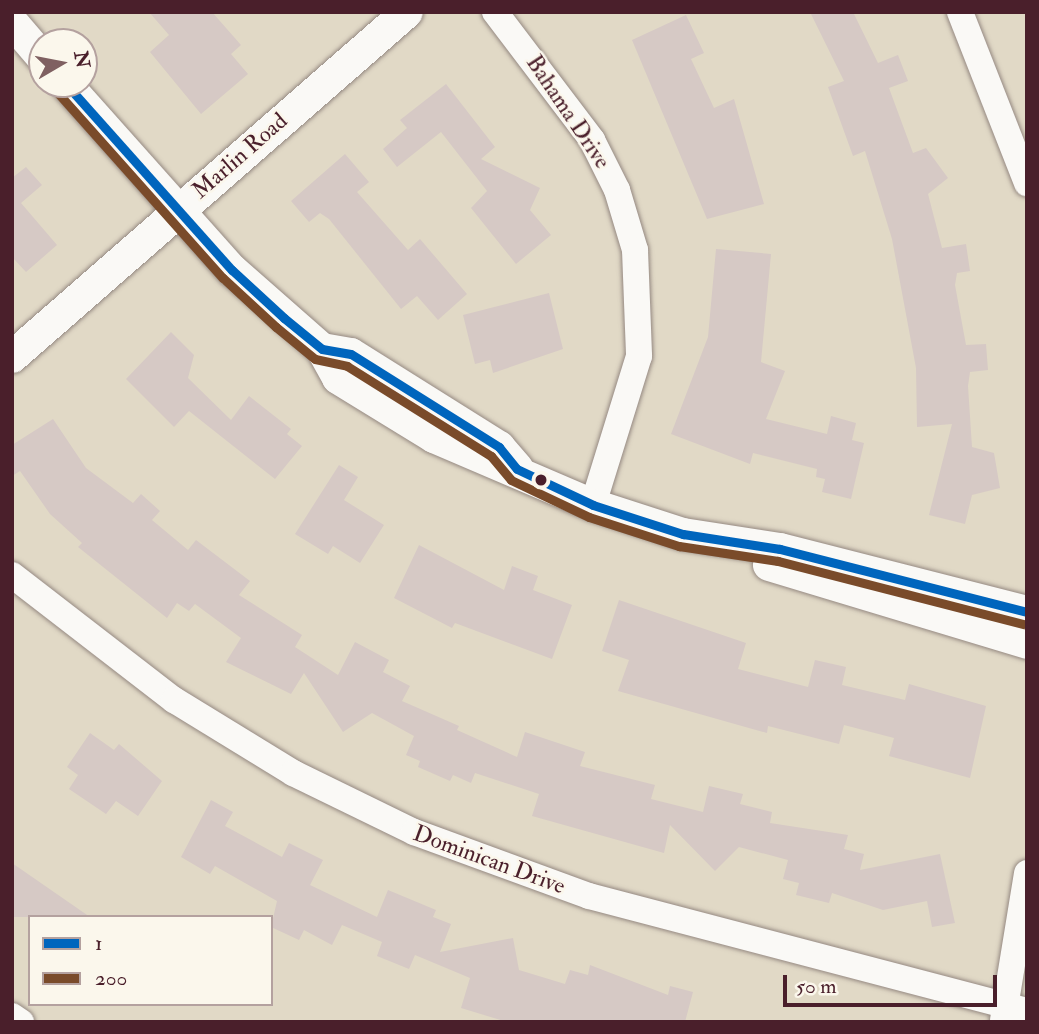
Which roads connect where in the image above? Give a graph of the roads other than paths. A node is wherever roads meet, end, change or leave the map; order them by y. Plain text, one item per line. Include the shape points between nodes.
1 (407, 12) edge
2 (495, 12) edge
3 (960, 12) edge
4 (12, 22) edge
5 (28, 41) edge
6 (78, 98) edge
7 (1027, 183) edge
8 (178, 211) junction
9 (12, 357) edge
10 (593, 505) junction
11 (731, 545) junction
12 (12, 575) edge
13 (1027, 612) edge
14 (1027, 643) edge
15 (1027, 873) edge
16 (1011, 1013) edge
17 (12, 1016) edge
18 (21, 1022) edge

1 - 8 street, Marlin Road
2 - 10 street, Bahama Drive via 592,140 617,190 635,250 639,355
3 - 7 street
4 - 5 street
6 - 8 street
8 - 9 street, Marlin Road
8 - 10 street via 232,270 322,349 351,354 499,447 517,469
10 - 11 street
11 - 13 street via 780,549
11 - 14 street via 776,569
12 - 16 street, Dominican Drive via 174,700 293,773 414,832 600,899
15 - 16 street
17 - 18 street

